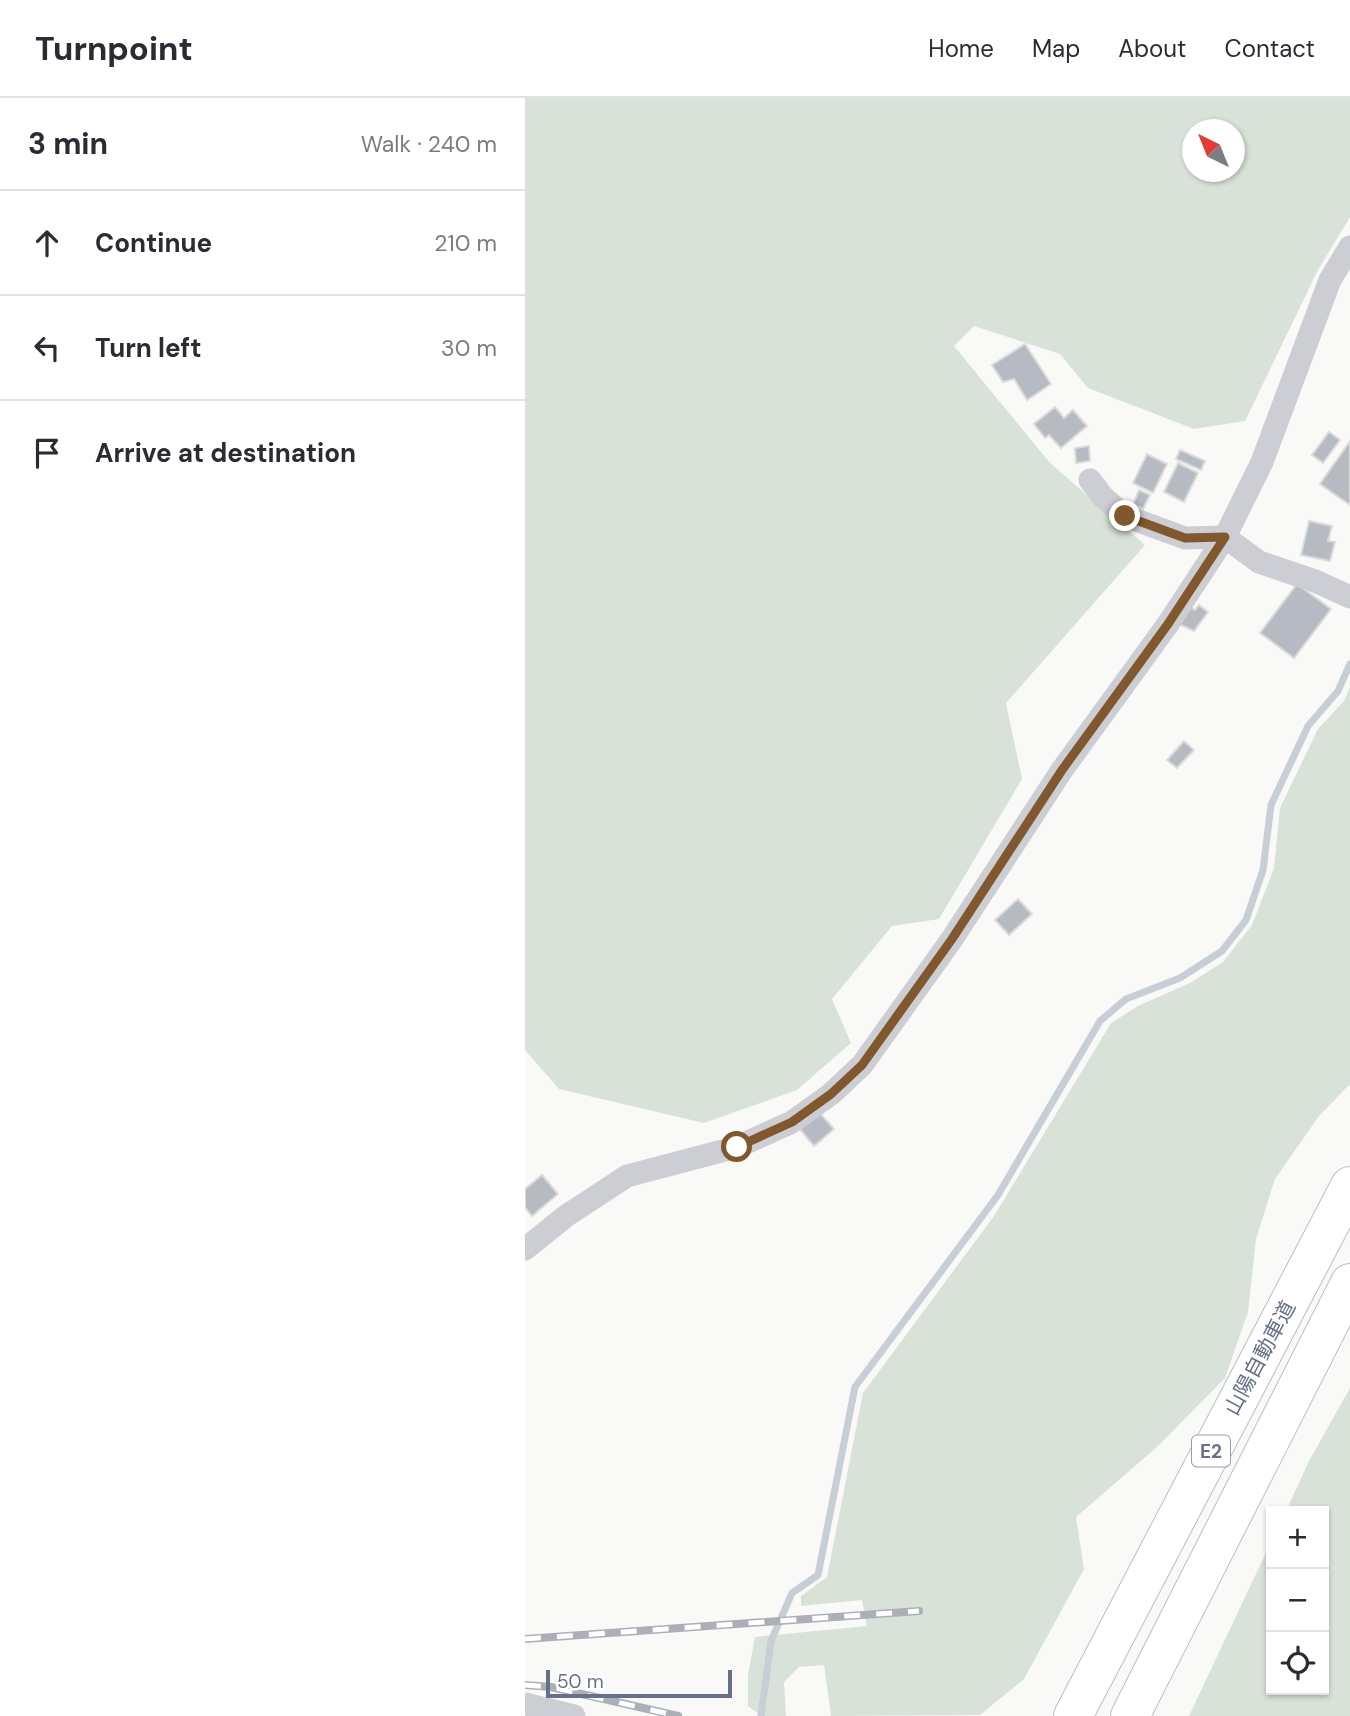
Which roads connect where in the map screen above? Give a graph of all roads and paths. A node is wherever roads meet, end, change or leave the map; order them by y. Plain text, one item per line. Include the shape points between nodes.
1 (1350, 247) edge
2 (1090, 480) dead end
3 (1225, 537) junction
4 (1350, 597) edge
5 (1350, 1185) edge
6 (525, 1249) edge
7 (1350, 1283) edge
8 (525, 1704) edge
9 (574, 1716) edge
10 (1073, 1716) edge
11 (1130, 1716) edge

1 - 3 street via 1330,280 1262,462
2 - 3 street via 1125,516 1185,538
3 - 4 street via 1259,562
3 - 6 street via 862,1065 792,1122 737,1147 627,1176
5 - 10 highway, 山陽自動車道 / E2
7 - 11 highway, E2
8 - 9 street

